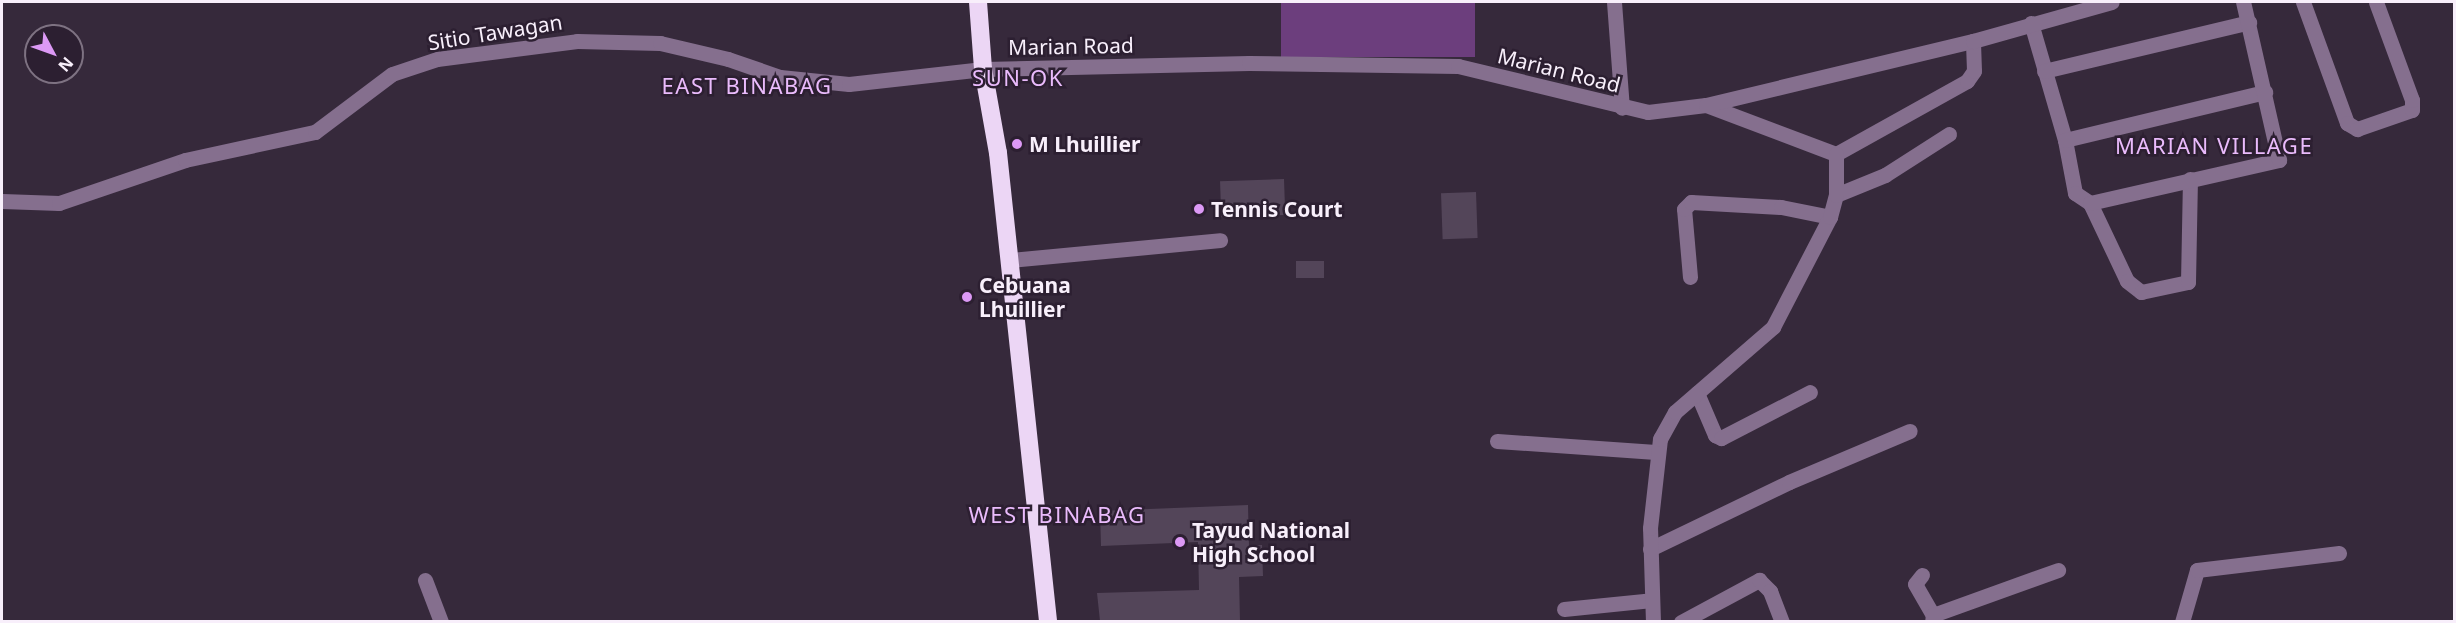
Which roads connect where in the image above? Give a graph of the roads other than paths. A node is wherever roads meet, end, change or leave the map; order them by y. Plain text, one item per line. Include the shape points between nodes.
1 (978, 2) edge
2 (1614, 2) edge
3 (2112, 2) edge
4 (2243, 2) edge
5 (2303, 2) edge
6 (2376, 2) edge
7 (2249, 22) junction
8 (2031, 23) junction
9 (1973, 40) junction
10 (983, 69) junction
11 (2044, 71) junction
12 (2265, 92) junction
13 (1706, 105) junction
14 (1622, 108) junction
15 (1949, 134) dead end
16 (2065, 140) junction
17 (1836, 154) junction
18 (2190, 179) junction
19 (1836, 195) junction
20 (2, 201) edge
21 (2090, 203) junction
22 (1830, 217) junction
23 (1220, 240) dead end
24 (1010, 260) junction
25 (1690, 277) dead end
26 (1810, 392) dead end
27 (1697, 393) junction
28 (1910, 431) dead end
29 (1497, 441) dead end
30 (1656, 452) junction
31 (1650, 549) junction
32 (2339, 552) dead end
33 (2058, 570) dead end
34 (1922, 575) dead end
35 (425, 580) dead end
36 (1652, 600) junction
37 (1564, 609) dead end
38 (1933, 618) edge
39 (441, 621) edge
40 (1048, 621) edge
41 (1653, 621) edge
42 (1682, 621) edge
43 (1782, 621) edge
44 (2182, 621) edge

1 - 10 highway
2 - 14 street
3 - 8 street, Marian Road
4 - 7 street
5 - 6 street via 2346,123 2357,129 2412,110
7 - 11 street
7 - 12 street
8 - 9 street, Marian Road
8 - 11 street
9 - 13 street, Marian Road
9 - 17 street via 1974,71 1967,81
10 - 14 street, Marian Road via 1249,63 1458,66
10 - 20 street, Sitio Tawagan via 849,84 780,77 728,59 660,43 578,41 458,56 392,74 315,132 185,160 59,203
10 - 24 highway via 998,153
11 - 16 street
12 - 16 street
12 - 18 street via 2279,160
13 - 14 street, Marian Road via 1648,112
13 - 17 street
15 - 19 street via 1885,175
16 - 21 street via 2076,193
17 - 19 street
18 - 21 street
18 - 21 street via 2188,282 2141,292 2133,286
19 - 22 street
22 - 25 street via 1780,207 1690,202 1684,209
22 - 27 street via 1773,327
23 - 24 street
24 - 40 highway
26 - 27 street via 1721,438 1715,435
27 - 30 street via 1675,412
28 - 31 street via 1789,482
29 - 30 street
30 - 31 street
31 - 36 street
32 - 44 street via 2197,570
33 - 38 street
34 - 38 street via 1915,584 1917,594
35 - 39 street
36 - 37 street
36 - 41 street
42 - 43 street via 1759,580 1770,591

